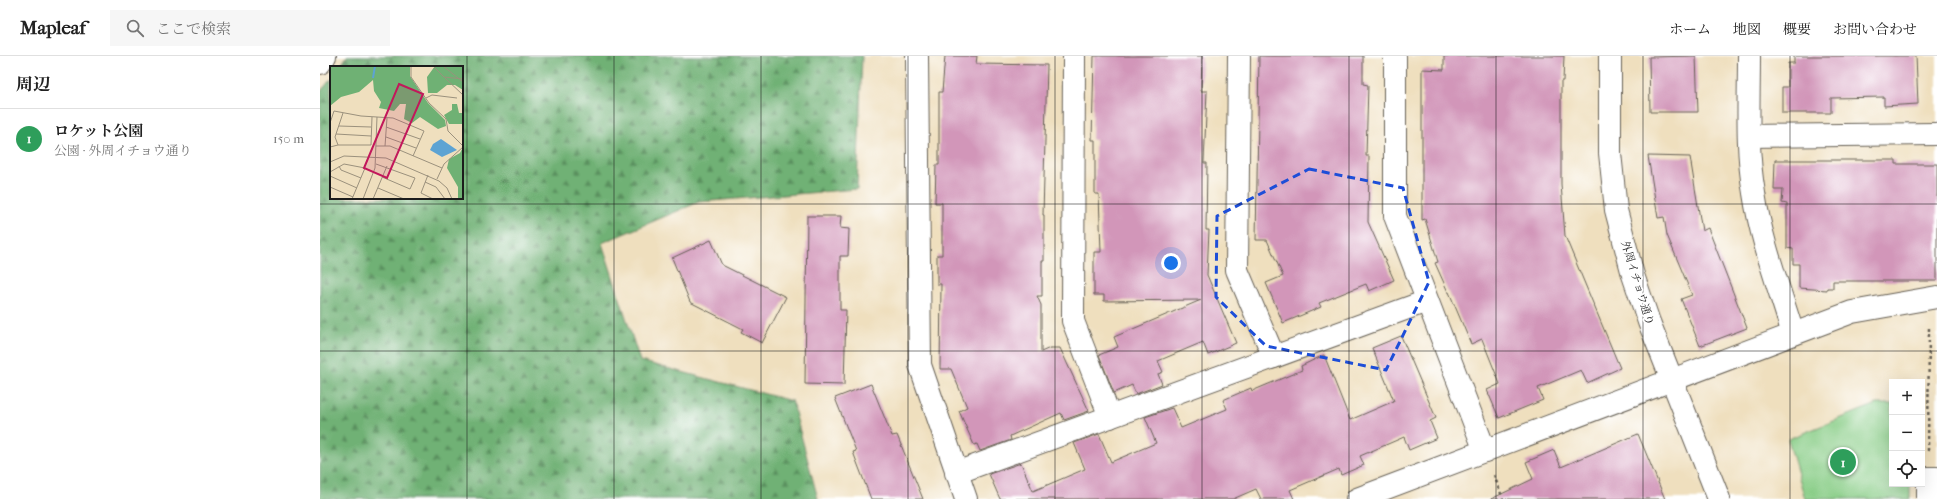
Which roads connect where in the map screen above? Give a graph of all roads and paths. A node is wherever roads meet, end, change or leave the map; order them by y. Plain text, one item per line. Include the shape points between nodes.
1 (325, 56) edge
2 (917, 56) edge
3 (1074, 56) edge
4 (1239, 56) edge
5 (1395, 56) edge
6 (1610, 56) edge
7 (1749, 56) edge
8 (320, 63) edge
9 (1937, 134) edge
10 (1749, 136) junction
11 (1937, 297) edge
12 (1427, 301) junction
13 (1929, 324) dead end
14 (1794, 334) junction
15 (1274, 357) junction
16 (1672, 380) junction
17 (1110, 417) junction
18 (1485, 451) junction
19 (956, 473) junction
20 (1932, 478) edge
21 (966, 499) edge
22 (1357, 499) edge
23 (1719, 499) edge
24 (1928, 499) edge

1 - 8 street
2 - 19 street via 920,365
3 - 17 street via 1073,322
4 - 15 street via 1236,270
5 - 12 street via 1395,216
6 - 16 street, 外周イチョウ通り via 1610,153 1616,210 1633,275
7 - 10 street
9 - 10 street
10 - 14 street via 1753,193 1764,242
11 - 14 street via 1852,312
12 - 15 street
12 - 18 street
13 - 20 path
14 - 16 street
15 - 17 street
16 - 18 street
16 - 23 street, 外周イチョウ通り
17 - 19 street
18 - 22 street
19 - 21 street
20 - 24 street

